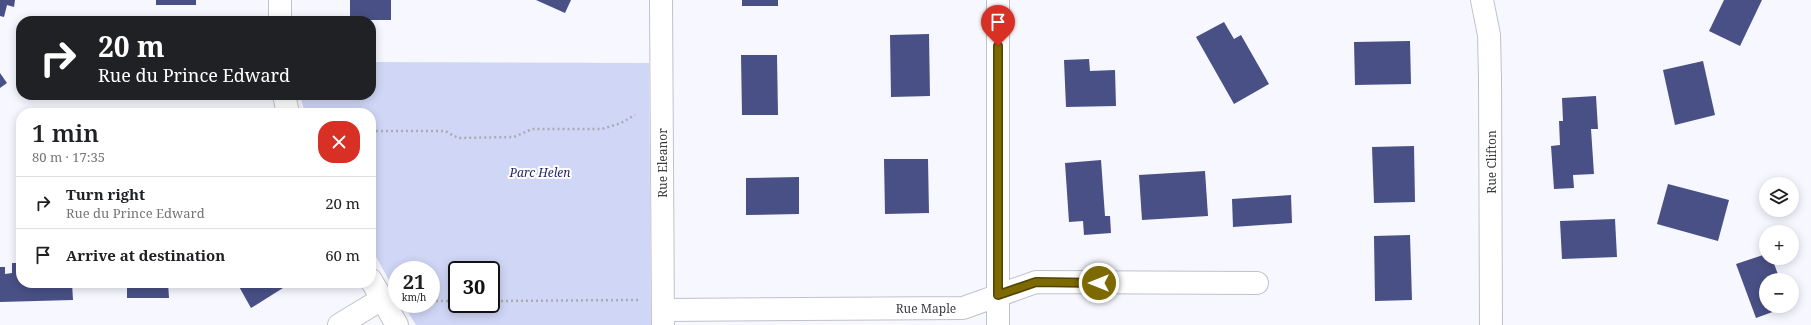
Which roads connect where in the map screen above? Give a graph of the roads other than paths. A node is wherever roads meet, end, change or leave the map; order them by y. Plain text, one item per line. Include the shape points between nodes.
1 (280, 0) edge
2 (661, 0) edge
3 (998, 0) edge
4 (1482, 0) edge
5 (280, 16) edge
6 (1257, 283) dead end
7 (376, 288) edge
8 (998, 295) junction
9 (382, 299) junction
10 (663, 317) edge
11 (339, 325) edge
12 (397, 325) edge
13 (998, 325) edge
14 (1491, 325) edge

1 - 5 street
2 - 10 street, Rue Eleanor
3 - 8 street
4 - 14 street, Rue Clifton via 1489,35
6 - 8 street, Rue Maple via 1036,282
7 - 9 street
8 - 10 street, Rue Maple via 963,308
8 - 13 street
9 - 11 street
9 - 12 street

